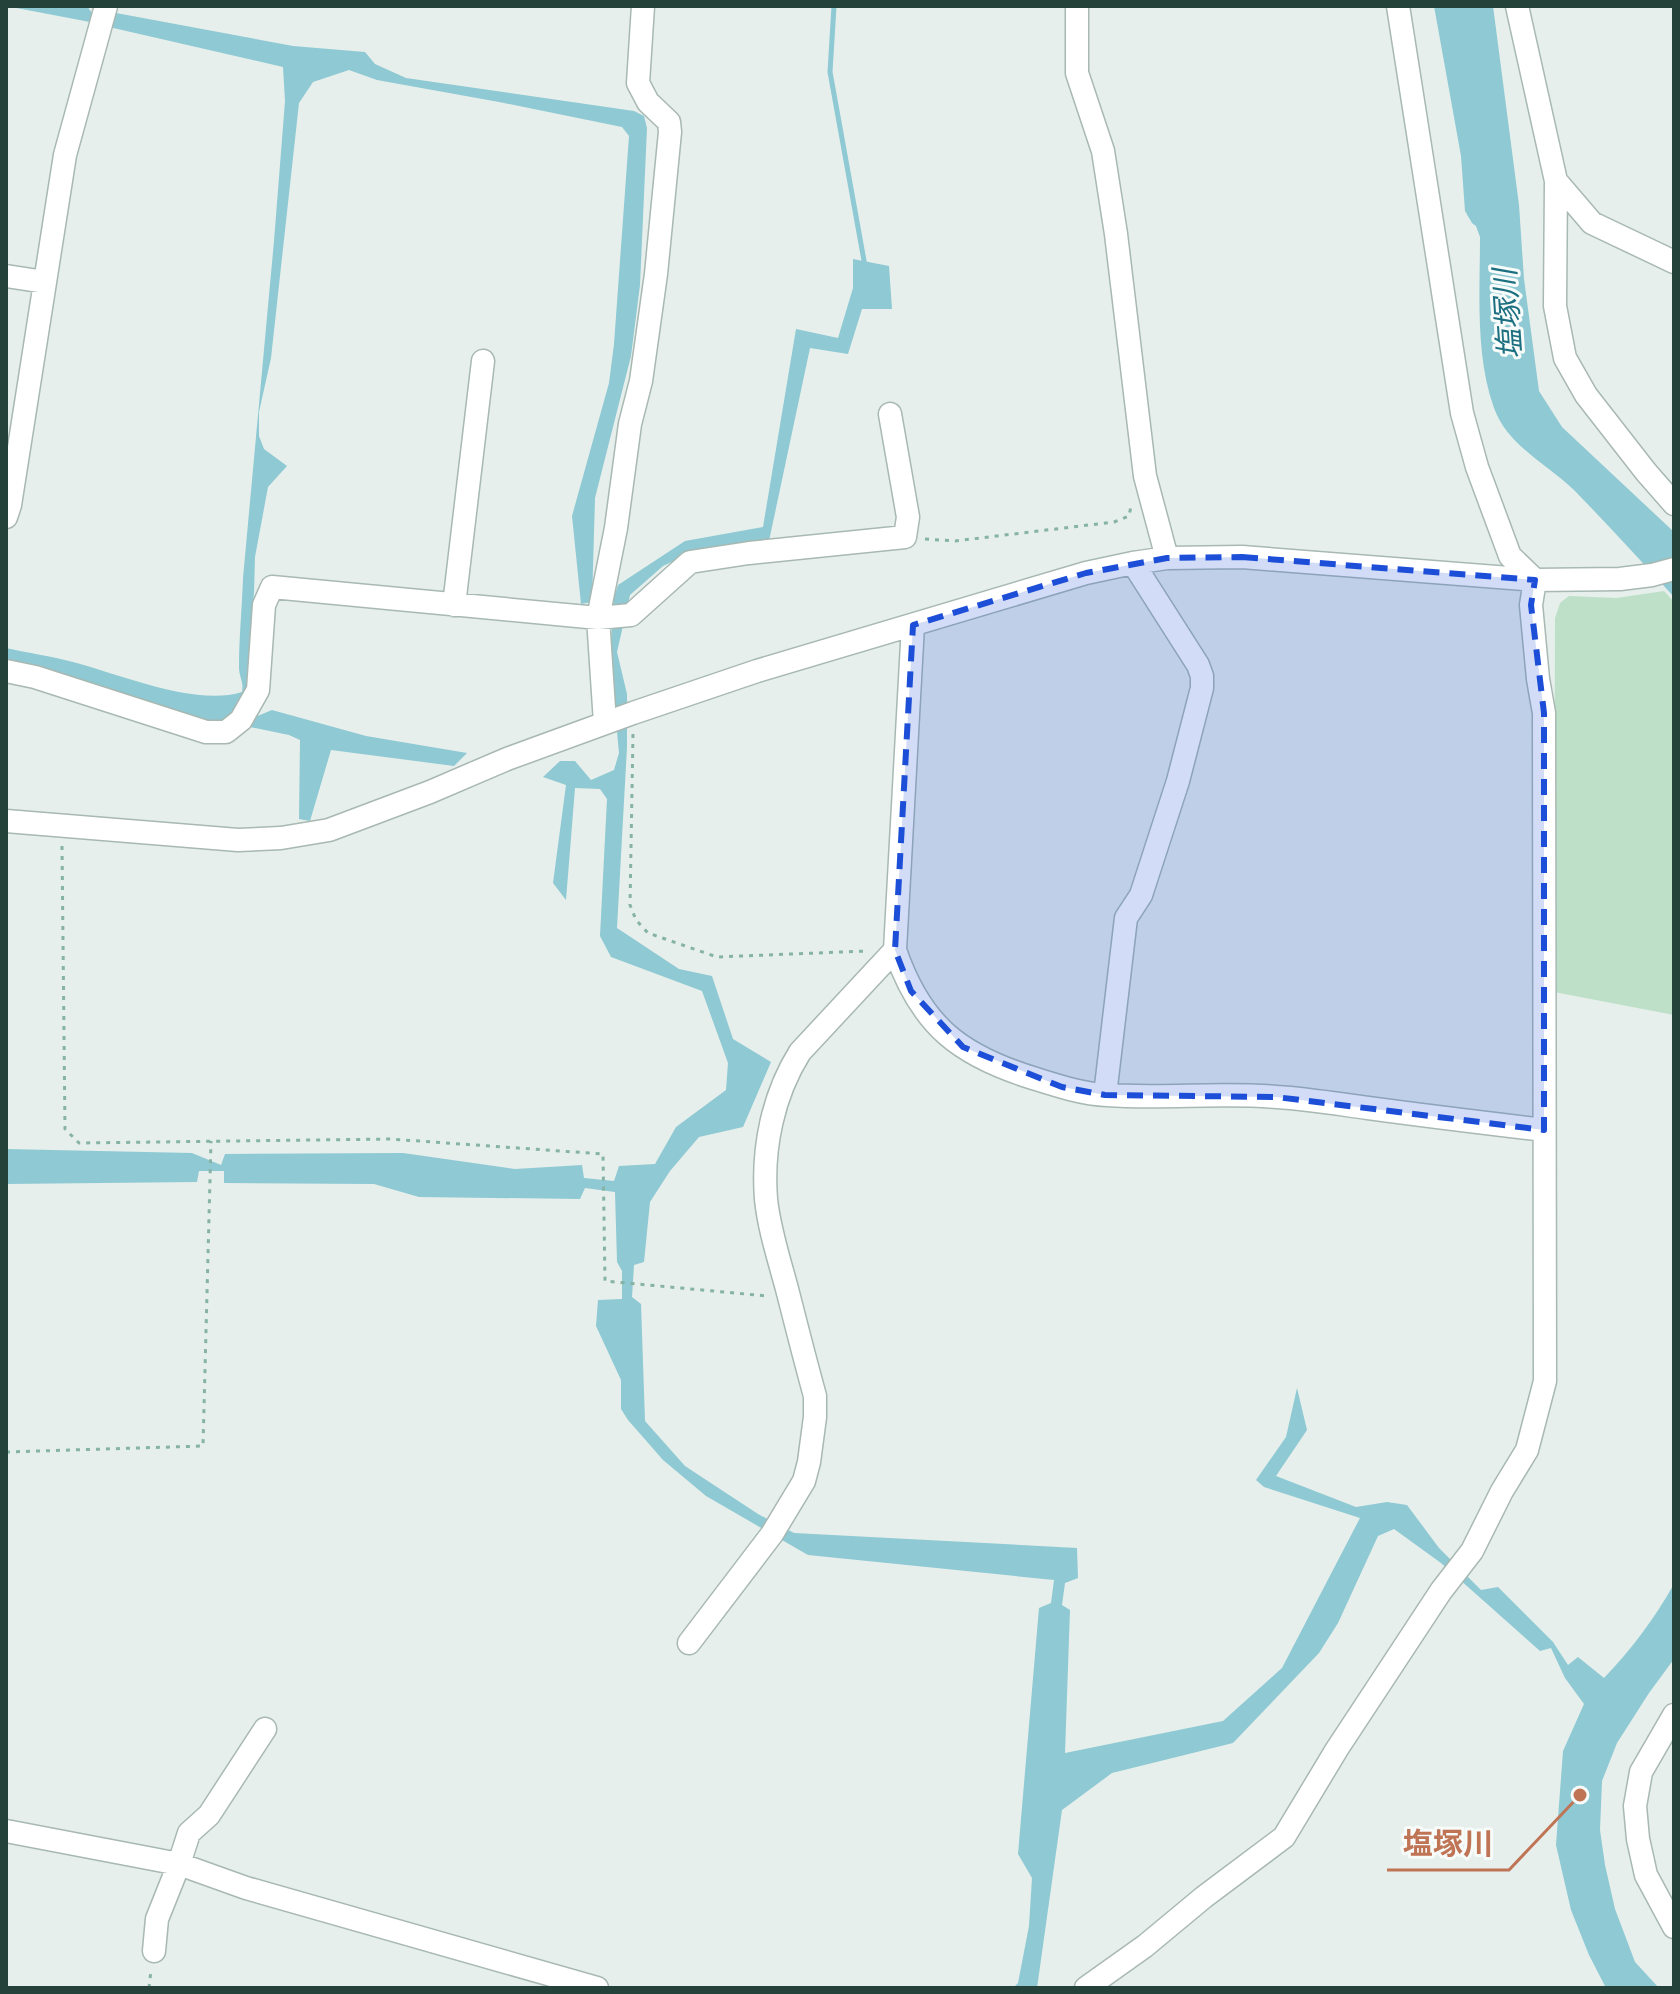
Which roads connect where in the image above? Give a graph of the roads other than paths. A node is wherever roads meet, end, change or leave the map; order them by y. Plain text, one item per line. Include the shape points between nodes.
1 (106, 6) edge
2 (643, 6) edge
3 (1077, 6) edge
4 (1398, 6) edge
5 (1517, 6) edge
6 (1556, 181) junction
7 (1674, 262) edge
8 (6, 276) edge
9 (45, 282) junction
10 (483, 361) dead end
11 (890, 414) dead end
12 (1674, 504) edge
13 (6, 517) edge
14 (1167, 558) junction
15 (1133, 563) junction
16 (1674, 569) edge
17 (1535, 580) junction
18 (454, 605) junction
19 (598, 618) junction
20 (913, 625) junction
21 (6, 671) edge
22 (605, 723) junction
23 (6, 821) edge
24 (895, 950) junction
25 (1105, 1095) junction
26 (1544, 1130) junction
27 (689, 1643) dead end
28 (1674, 1715) edge
29 (265, 1729) dead end
30 (6, 1831) edge
31 (179, 1864) junction
32 (1668, 1904) edge
33 (1674, 1927) edge
34 (154, 1951) dead end
35 (597, 1988) edge
36 (1086, 1988) edge

1 - 9 street via 65,155
2 - 19 street via 638,83 669,122 670,132 641,381
3 - 14 street via 1077,73 1103,151 1145,476
4 - 17 street via 1462,413 1510,556
5 - 6 street
6 - 7 street via 1592,223
6 - 12 street via 1555,306 1565,358 1586,395
8 - 9 street
9 - 13 street
10 - 18 street
11 - 19 street via 908,517 905,537 690,562 631,615
14 - 15 street
14 - 17 street via 1242,557
15 - 20 street
15 - 25 street via 1198,665 1202,688 1141,895 1126,918
16 - 17 street via 1620,579
17 - 26 street via 1531,605 1544,713
18 - 19 street
18 - 21 street via 272,587 264,605 258,690 241,720 226,732 206,732
19 - 22 street
20 - 22 street
20 - 24 street
22 - 23 street via 329,830 281,838 238,840
24 - 25 street via 924,1011 963,1047 1023,1075
24 - 27 street via 800,1052 774,1106 766,1199 815,1396 809,1462 804,1481 772,1534
25 - 26 street via 1276,1097
26 - 36 street via 1545,1381 1527,1450 1472,1551 1337,1749 1284,1837
28 - 32 street via 1641,1772 1635,1806 1646,1875
29 - 31 street via 209,1815 189,1833
30 - 31 street
31 - 34 street via 157,1919
31 - 35 street
32 - 33 street

